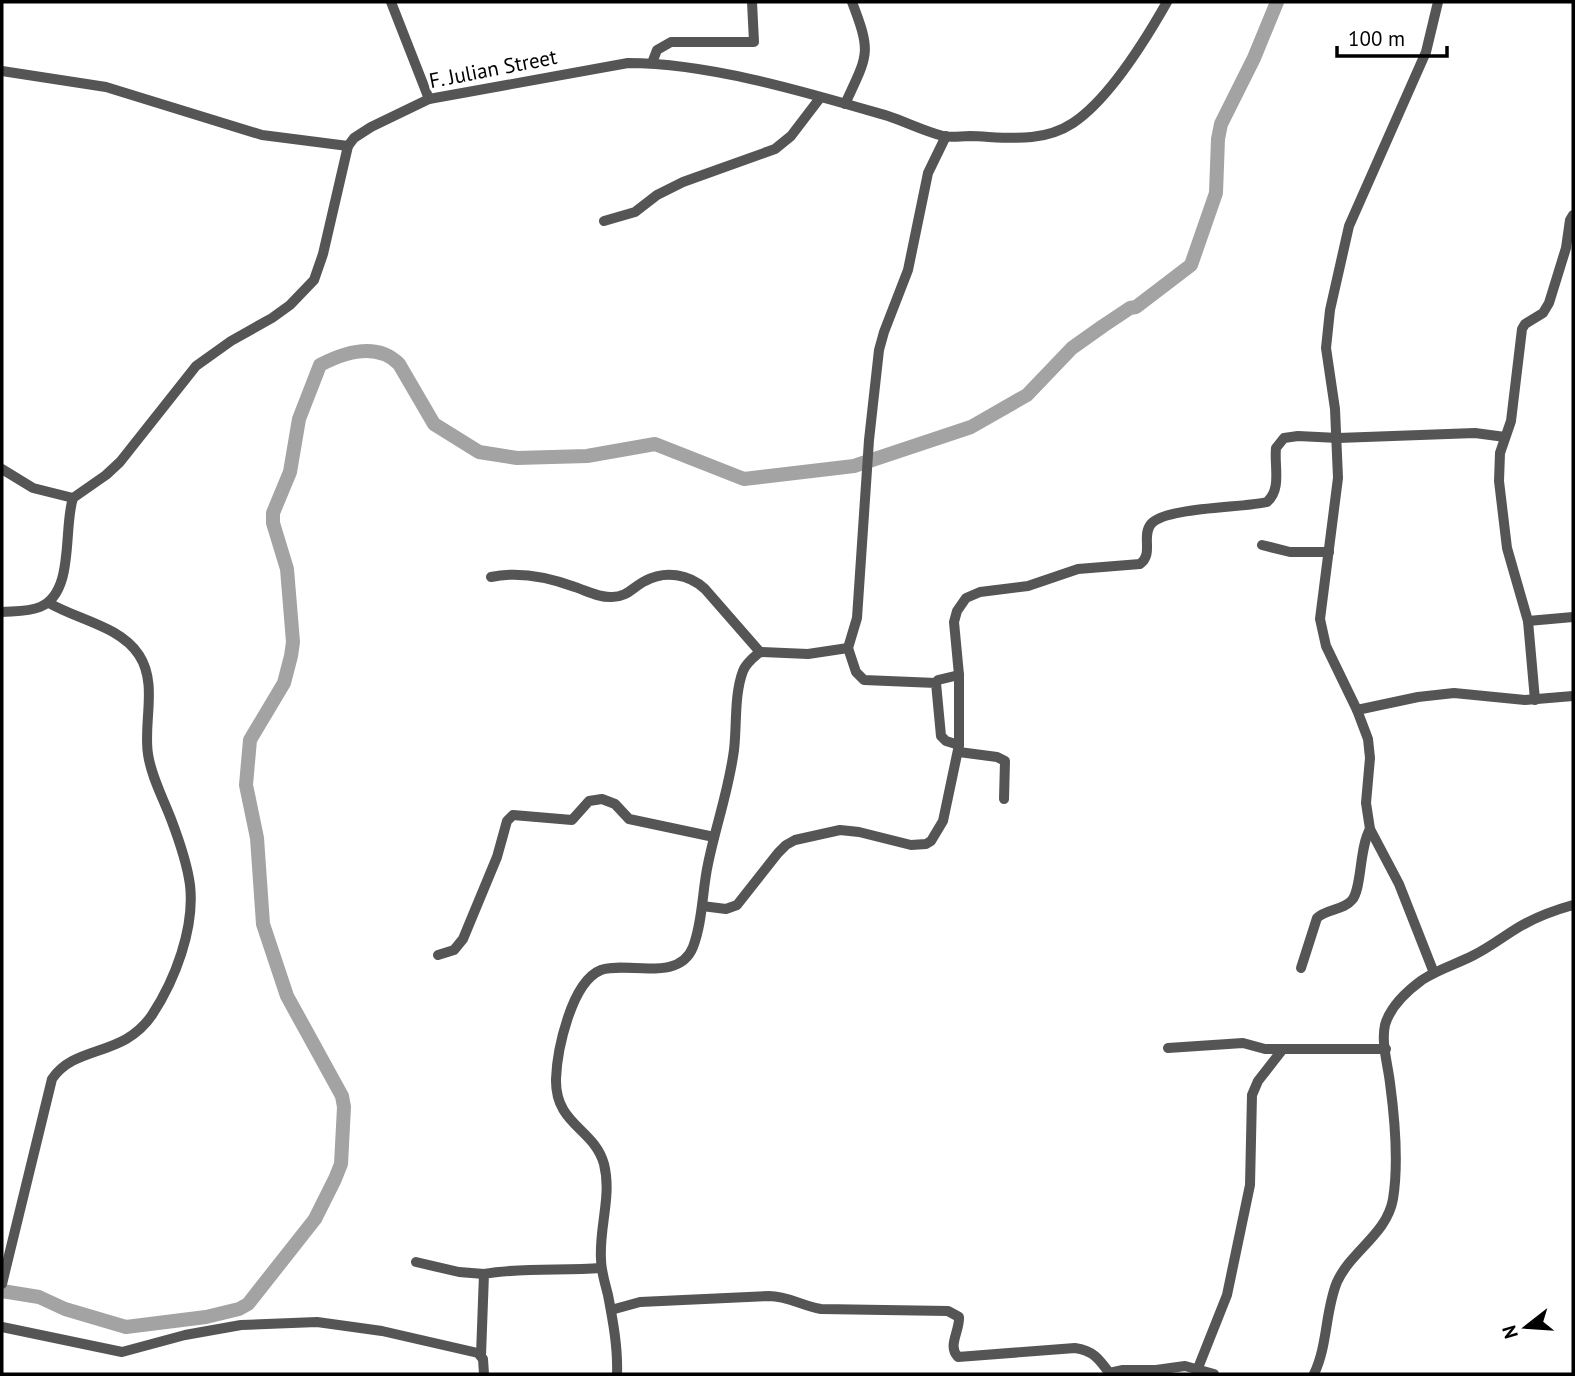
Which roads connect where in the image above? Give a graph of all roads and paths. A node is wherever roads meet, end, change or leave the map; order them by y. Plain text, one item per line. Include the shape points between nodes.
1 (390, 2) edge
2 (752, 2) edge
3 (852, 2) edge
4 (1167, 2) edge
5 (1438, 2) edge
6 (652, 63) junction
7 (2, 71) edge
8 (820, 97) junction
9 (429, 99) junction
10 (845, 104) junction
11 (946, 136) junction
12 (348, 146) junction
13 (1573, 215) edge
14 (604, 221) dead end
15 (1505, 437) junction
16 (1338, 438) junction
17 (2, 469) edge
18 (73, 498) junction
19 (1262, 545) dead end
20 (1329, 552) junction
21 (491, 577) dead end
22 (49, 603) junction
23 (2, 612) edge
24 (1573, 617) edge
25 (1528, 621) junction
26 (848, 648) junction
27 (760, 652) junction
28 (959, 675) junction
29 (936, 683) junction
30 (1573, 696) edge
31 (1535, 700) junction
32 (1357, 710) junction
33 (959, 748) junction
34 (1004, 799) dead end
35 (1370, 829) junction
36 (714, 837) junction
37 (1573, 905) edge
38 (702, 906) junction
39 (438, 955) dead end
40 (1301, 968) dead end
41 (1434, 973) junction
42 (1168, 1048) dead end
43 (1283, 1049) junction
44 (1386, 1049) junction
45 (416, 1262) dead end
46 (601, 1268) junction
47 (484, 1274) junction
48 (3, 1281) edge
49 (611, 1310) junction
50 (2, 1327) edge
51 (481, 1355) junction
52 (1198, 1368) junction
53 (484, 1374) edge
54 (617, 1374) edge
55 (1109, 1374) edge
56 (1214, 1374) edge
57 (1314, 1374) edge

1 - 9 street
2 - 6 street via 754,42 671,42 657,50
3 - 10 street via 866,51
4 - 11 street, F. Julian Street via 1130,61 1074,123 1046,136
5 - 16 street via 1426,52 1344,240 1326,348
6 - 8 street, F. Julian Street
6 - 9 street, F. Julian Street
7 - 12 street via 106,87 262,135
8 - 10 street, F. Julian Street
8 - 14 street via 791,136 775,149 683,182 635,212
9 - 12 street, F. Julian Street via 371,127
10 - 11 street, F. Julian Street
11 - 26 street via 928,173 908,270 884,332 875,374 857,618
12 - 18 street via 314,280 290,305 196,366 120,462
13 - 15 street via 1549,303 1522,329
15 - 16 street via 1475,433
15 - 25 street via 1499,464 1504,531
16 - 20 street
16 - 28 street via 1284,438 1276,448 1276,485 1269,501 1161,518 1148,529 1147,554 1140,564 1078,569 1028,586 966,598 954,622
17 - 18 street via 33,488
18 - 22 street via 63,580
19 - 20 street via 1290,552
20 - 32 street via 1320,627
21 - 27 street via 522,574 610,597 624,595 655,576 678,575 701,585
22 - 23 street
22 - 48 street via 116,633 143,663 148,683 147,752 183,855 191,901 187,931 169,985 145,1025 112,1047 69,1061 52,1079
24 - 25 street
25 - 31 street
26 - 27 street via 808,654
26 - 29 street via 858,676 864,680
27 - 36 street via 742,673 730,776
28 - 29 street
28 - 33 street
29 - 33 street via 939,732
30 - 31 street
31 - 32 street via 1454,693
32 - 35 street via 1369,748 1366,803
33 - 34 street via 1005,761
33 - 38 street via 943,821 931,841 911,845 840,830 795,840 778,853 737,905 726,909
35 - 40 street via 1354,897 1317,918
35 - 41 street via 1399,884
36 - 38 street
36 - 39 street via 629,819 615,804 602,799 589,801 572,820 513,815 463,939 454,950
37 - 41 street via 1531,921 1479,953
38 - 46 street via 688,957 657,969 615,967 596,973 580,989 566,1028 557,1094 568,1118 595,1144 604,1165 607,1188
41 - 44 street via 1412,988 1391,1012 1385,1029
42 - 43 street via 1243,1043
43 - 44 street
43 - 52 street via 1252,1095 1250,1185 1227,1295
44 - 57 street via 1393,1115 1392,1201 1385,1222 1337,1282
45 - 47 street
46 - 47 street
46 - 49 street
47 - 51 street
49 - 54 street
49 - 55 street via 640,1302 779,1296 821,1309 948,1311 960,1317 953,1348 958,1357 1084,1349 1095,1355
50 - 51 street via 122,1352 241,1325 317,1322 382,1331
51 - 53 street
52 - 55 street
52 - 56 street

